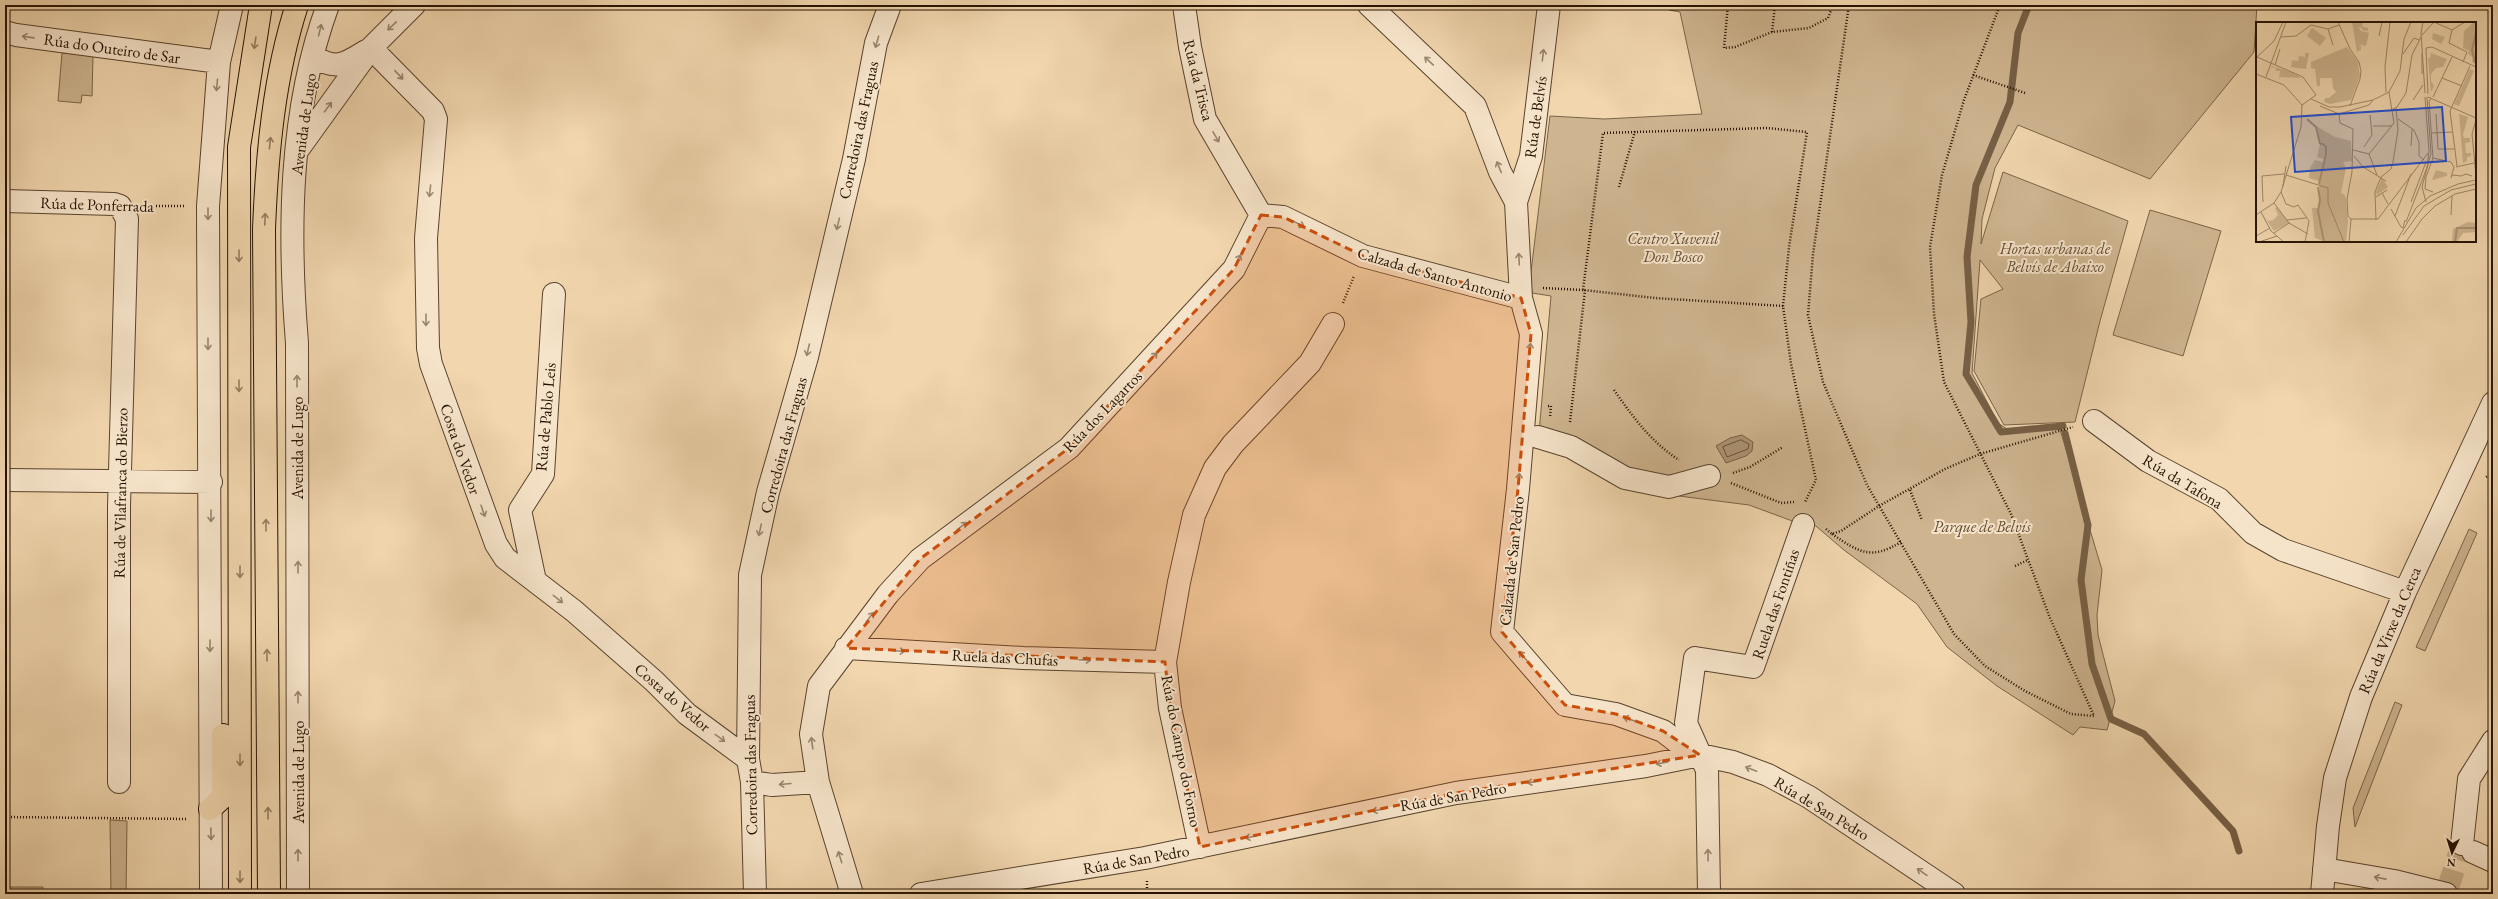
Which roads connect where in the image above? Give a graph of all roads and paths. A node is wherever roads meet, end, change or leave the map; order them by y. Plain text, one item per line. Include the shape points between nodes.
1 (232, 5) edge
2 (262, 5) edge
3 (297, 5) edge
4 (328, 5) edge
5 (414, 5) edge
6 (890, 5) edge
7 (1184, 5) edge
8 (1369, 5) edge
9 (1549, 5) edge
10 (1728, 5) edge
11 (1775, 5) edge
12 (1834, 5) edge
13 (1849, 5) edge
14 (2000, 5) edge
15 (5, 32) edge
16 (1772, 32) junction
17 (371, 48) junction
18 (313, 56) junction
19 (219, 62) junction
20 (1973, 75) junction
21 (2024, 93) dead end
22 (1635, 131) junction
23 (297, 150) junction
24 (1619, 188) dead end
25 (5, 201) edge
26 (1516, 202) junction
27 (120, 206) junction
28 (188, 206) dead end
29 (1261, 215) junction
30 (1363, 256) junction
31 (1584, 290) junction
32 (1530, 293) junction
33 (554, 294) dead end
34 (1783, 306) junction
35 (1333, 324) joint
36 (1614, 390) dead end
37 (2493, 403) edge
38 (2094, 421) dead end
39 (2070, 428) dead end
40 (1569, 430) dead end
41 (1538, 437) dead end
42 (1783, 447) dead end
43 (1980, 454) junction
44 (2493, 473) edge
45 (2485, 477) dead end
46 (1720, 478) junction
47 (5, 480) edge
48 (120, 480) junction
49 (211, 482) junction
50 (1910, 490) junction
51 (1879, 506) junction
52 (1922, 520) dead end
53 (1803, 525) dead end
54 (1841, 531) dead end
55 (1832, 534) dead end
56 (1901, 542) junction
57 (2028, 560) junction
58 (2014, 566) dead end
59 (535, 581) junction
60 (2405, 592) junction
61 (846, 648) junction
62 (1165, 662) junction
63 (240, 721) junction
64 (216, 730) junction
65 (2493, 741) edge
66 (1700, 756) junction
67 (748, 759) junction
68 (119, 782) dead end
69 (752, 782) junction
70 (818, 782) junction
71 (217, 803) junction
72 (240, 810) junction
73 (5, 817) edge
74 (185, 819) dead end
75 (1200, 848) junction
76 (2493, 861) edge
77 (2324, 869) junction
78 (1147, 880) dead end
79 (2446, 893) edge
80 (211, 894) edge
81 (240, 894) edge
82 (269, 894) edge
83 (298, 894) edge
84 (755, 894) edge
85 (852, 894) edge
86 (921, 894) edge
87 (1147, 894) edge
88 (1709, 894) edge
89 (1954, 894) edge
90 (2322, 894) edge

1 - 19 street
2 -> 63 main road via 239,147
82 -> 3 main road, Avenida de Lugo via 264,229 266,182 275,104
18 -> 4 street, Avenida de Lugo
5 -> 17 street
6 -> 67 street, Corredoira das Fraguas via 876,43 854,160 807,357 768,492 750,576
7 -> 29 street, Rúa da Trisca via 1205,119
26 -> 8 street via 1500,172 1475,106
26 -> 9 street, Rúa de Belvís via 1531,156
10 - 16 path via 1724,48 1735,47
11 - 16 path
12 - 16 path via 1828,18 1809,28
13 - 51 path via 1813,254 1808,315 1823,382 1852,452
14 - 20 path
19 -> 15 street, Rúa do Outeiro de Sar
17 - 18 street via 347,63 336,66 324,63
23 -> 17 street
17 -> 59 street, Costa do Vedor via 433,111 436,119 426,238 428,348 491,534 505,558
18 - 23 street, Avenida de Lugo
19 -> 49 street via 208,206
20 - 21 path
20 - 43 path via 1942,175 1930,247 1934,314 1944,382
22 - 24 path
22 - 31 path via 1603,133
22 - 34 path via 1767,128 1807,132
83 -> 23 street, Avenida de Lugo via 297,343 293,286
25 - 27 street, Rúa de Ponferrada via 99,203
32 -> 26 street, Rúa de Belvís
27 - 28 path, Rúa de Ponferrada
27 - 48 street, Rúa de Vilafranca do Bierzo via 125,212 128,225
29 -> 30 street, Calzada de Santo Antonio via 1283,217
61 -> 29 street, Rúa dos Lagartos via 888,594 920,559 1069,448 1234,269
30 - 32 street, Calzada de Santo Antonio
30 - 35 path
31 - 32 path
31 - 34 path via 1655,298
31 - 40 path
66 -> 32 street, Calzada de San Pedro via 1663,731 1616,714 1565,705 1502,632 1518,489 1531,334
33 - 59 street, Rúa de Pablo Leis via 543,474 520,510
34 - 46 path via 1791,364 1816,480 1806,502 1781,503
35 - 62 street, Rúa do Campo do Forno via 1310,363 1233,444 1215,468 1194,515
36 - 46 path via 1637,423 1662,449
37 - 60 street, Rúa da Virxe da Cerca
38 - 60 street, Rúa da Tafona via 2148,461 2219,500 2254,533 2283,550
39 - 43 path
41 - 46 street via 1571,447 1634,481 1669,487
42 - 46 path via 1750,467
43 - 50 path via 1945,469
43 - 57 path via 2011,514
44 - 45 path
47 - 48 street
48 - 49 street
48 - 68 street, Rúa de Vilafranca do Bierzo
49 -> 64 street
50 - 51 path
50 - 52 path
51 - 54 path
51 - 56 path
53 - 66 street, Ruela das Fontiñas via 1753,667 1695,658 1686,723
55 - 56 path via 1860,551 1875,554
56 - 57 path via 1932,600 1954,634 1985,666 2025,691 2071,714 2094,716 2050,618
57 - 58 path
59 -> 67 street, Costa do Vedor via 637,666 687,714
60 - 77 street, Rúa da Virxe da Cerca via 2363,691 2341,757 2331,802
61 -> 62 street, Ruela das Chufas via 1023,658
70 -> 61 street, Rúa dos Lagartos via 811,734 819,686
62 - 75 street, Rúa do Campo do Forno via 1170,708
63 - 64 main road
63 -> 72 main road
64 - 71 main road
65 - 76 street via 2469,779 2468,848
66 -> 75 street, Rúa de San Pedro via 1456,793
88 -> 66 street via 1706,770
89 -> 66 street, Rúa de San Pedro via 1809,797 1768,775 1733,762
67 - 69 street, Corredoira das Fraguas
70 -> 69 street via 772,785
69 - 84 street, Corredoira das Fraguas
85 -> 70 street, Rúa dos Lagartos
71 - 72 main road
71 -> 80 street
72 -> 81 main road
73 - 74 path
75 - 86 street, Rúa de San Pedro
79 -> 77 street
77 - 90 street, Rúa da Virxe da Cerca
78 - 87 path

